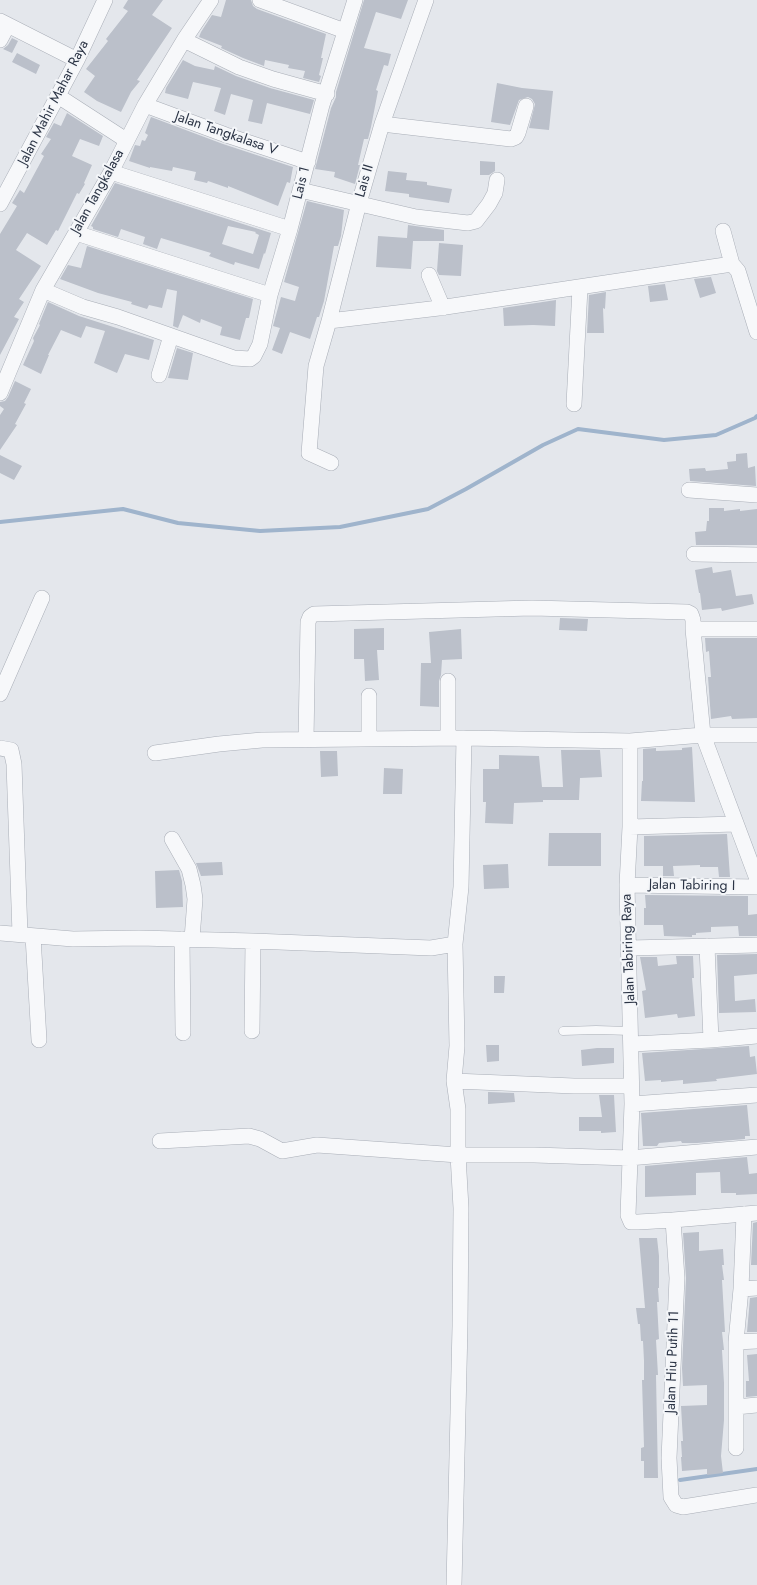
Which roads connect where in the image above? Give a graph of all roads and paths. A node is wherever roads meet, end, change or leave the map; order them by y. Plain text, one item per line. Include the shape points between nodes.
1 (105, 0) edge
2 (211, 0) edge
3 (260, 0) edge
4 (355, 0) edge
5 (426, 0) edge
6 (4, 23) edge
7 (346, 31) junction
8 (0, 40) edge
9 (184, 40) junction
10 (77, 60) junction
11 (327, 94) junction
12 (58, 96) junction
13 (145, 105) junction
14 (526, 106) dead end
15 (382, 124) junction
16 (126, 140) junction
17 (308, 162) junction
18 (111, 172) junction
19 (497, 180) dead end
20 (300, 190) junction
21 (359, 203) junction
22 (0, 204) edge
23 (290, 229) junction
24 (723, 231) dead end
25 (76, 233) junction
26 (732, 264) junction
27 (430, 275) dead end
28 (580, 288) junction
29 (42, 290) junction
30 (270, 295) junction
31 (443, 308) junction
32 (329, 322) junction
33 (757, 332) edge
34 (171, 336) junction
35 (159, 375) dead end
36 (0, 393) edge
37 (574, 404) dead end
38 (331, 463) dead end
39 (689, 490) dead end
40 (757, 495) edge
41 (694, 554) dead end
42 (757, 555) edge
43 (42, 598) dead end
44 (693, 629) junction
45 (757, 630) edge
46 (448, 680) dead end
47 (0, 694) edge
48 (369, 696) dead end
49 (757, 735) edge
50 (703, 736) junction
51 (456, 738) junction
52 (369, 739) junction
53 (306, 740) junction
54 (630, 741) junction
55 (0, 748) edge
56 (155, 753) dead end
57 (736, 824) junction
58 (630, 826) junction
59 (172, 839) dead end
60 (757, 879) edge
61 (627, 885) junction
62 (757, 887) edge
63 (0, 933) edge
64 (27, 935) junction
65 (187, 939) junction
66 (253, 941) junction
67 (455, 944) junction
68 (757, 945) edge
69 (707, 946) junction
70 (629, 948) junction
71 (252, 1031) dead end
72 (563, 1031) dead end
73 (182, 1033) dead end
74 (757, 1036) edge
75 (632, 1038) junction
76 (39, 1040) dead end
77 (711, 1040) junction
78 (454, 1081) junction
79 (631, 1086) junction
80 (757, 1096) edge
81 (632, 1104) junction
82 (160, 1141) dead end
83 (757, 1147) edge
84 (458, 1155) junction
85 (629, 1158) junction
86 (750, 1213) edge
87 (673, 1220) junction
88 (757, 1288) edge
89 (741, 1289) junction
90 (757, 1341) edge
91 (736, 1342) junction
92 (757, 1405) edge
93 (736, 1407) junction
94 (736, 1448) dead end
95 (757, 1495) edge
96 (454, 1585) edge

1 - 10 street, Jalan Mahir Mahar Raya
2 - 9 street, Jalan Tangkalasa
3 - 7 street
4 - 7 street, Lais 1
5 - 15 street, Lais II
6 - 8 street
6 - 10 street
7 - 11 street, Lais 1
9 - 11 street via 239,67
9 - 13 street, Jalan Tangkalasa
10 - 12 street, Jalan Mahir Mahar Raya
11 - 17 street, Lais 1
12 - 16 street
12 - 22 street, Jalan Mahir Mahar Raya
13 - 16 street, Jalan Tangkalasa
13 - 17 street, Jalan Tangkalasa V
14 - 15 street via 518,133 511,139
15 - 21 street, Lais II
16 - 18 street, Jalan Tangkalasa
17 - 20 street, Lais 1
18 - 23 street
18 - 25 street, Jalan Tangkalasa
19 - 21 street via 489,204 476,220 468,223
20 - 21 street
20 - 23 street, Lais 1
21 - 32 street, Lais II
23 - 30 street, Lais 1
24 - 26 street
25 - 29 street, Jalan Tangkalasa
25 - 30 street
26 - 28 street
26 - 33 street via 738,271
27 - 31 street
28 - 31 street
28 - 37 street
29 - 34 street
29 - 36 street, Jalan Tangkalasa
30 - 34 street, Lais 1 via 260,344 250,359 234,358
31 - 32 street
32 - 38 street, Lais II via 316,366 309,453
34 - 35 street
39 - 40 street
41 - 42 street
43 - 47 street
44 - 45 street
44 - 50 street
44 - 53 street via 691,614 687,612 532,608 314,614 308,622
46 - 51 street
48 - 52 street
49 - 50 street
50 - 54 street
50 - 57 street
51 - 52 street
51 - 54 street
51 - 67 street via 461,887
52 - 53 street
53 - 56 street via 262,740
54 - 58 street, Jalan Tabiring Raya
55 - 64 street via 11,750 14,764
57 - 58 street
57 - 60 street
58 - 61 street, Jalan Tabiring Raya
59 - 65 street via 189,869 193,885 195,899
61 - 62 street, Jalan Tabiring I
61 - 70 street, Jalan Tabiring Raya
63 - 64 street
64 - 65 street via 73,939
64 - 76 street
65 - 66 street
65 - 73 street
66 - 67 street via 431,948
66 - 71 street
67 - 78 street via 457,1046
68 - 69 street
69 - 70 street
69 - 77 street
70 - 75 street, Jalan Tabiring Raya
72 - 75 lane via 596,1030
74 - 77 street
75 - 77 street
75 - 79 street, Jalan Tabiring Raya
78 - 79 street
78 - 84 street
79 - 81 street, Jalan Tabiring Raya
80 - 81 street
81 - 85 street, Jalan Tabiring Raya
82 - 84 street via 249,1136 282,1151 317,1145
83 - 85 street
84 - 85 street
84 - 96 street via 461,1208
85 - 87 street, Jalan Tabiring Raya via 628,1215 631,1222
86 - 87 street
86 - 89 street
87 - 95 street, Jalan Hiu Putih 11 via 677,1278 669,1458 671,1497 676,1505 683,1507
88 - 89 street
89 - 91 street
90 - 91 street
91 - 93 street
92 - 93 street
93 - 94 street

